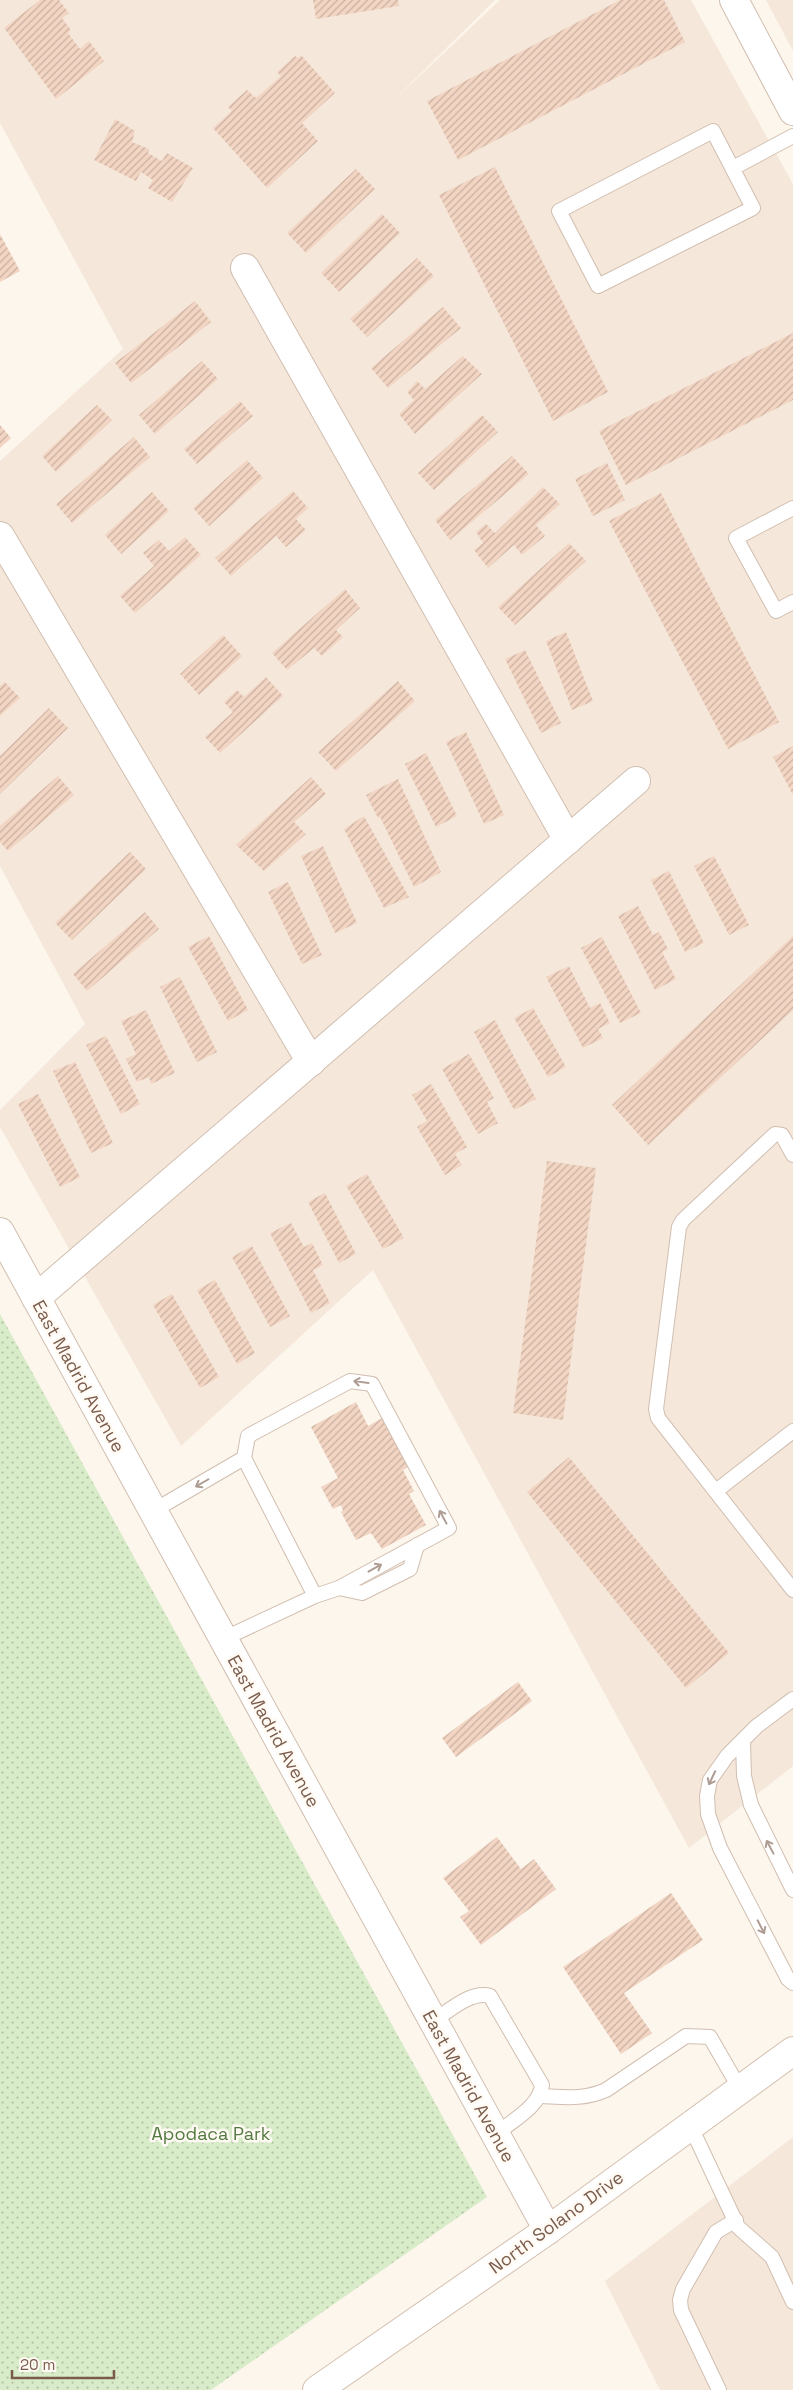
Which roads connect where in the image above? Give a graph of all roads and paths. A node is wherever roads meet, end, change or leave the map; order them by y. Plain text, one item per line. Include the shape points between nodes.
1 (734, 0) edge
2 (793, 111) edge
3 (793, 136) edge
4 (733, 168) junction
5 (246, 268) dead end
6 (793, 508) edge
7 (0, 536) edge
8 (793, 602) edge
9 (636, 781) dead end
10 (568, 840) junction
11 (311, 1062) junction
12 (793, 1155) edge
13 (0, 1232) edge
14 (36, 1298) junction
15 (793, 1431) edge
16 (244, 1458) junction
17 (716, 1491) junction
18 (153, 1511) junction
19 (793, 1590) edge
20 (315, 1596) junction
21 (223, 1639) junction
22 (793, 1699) edge
23 (742, 1741) junction
24 (793, 1890) edge
25 (793, 1983) edge
26 (433, 2021) junction
27 (793, 2051) edge
28 (740, 2089) junction
29 (541, 2096) junction
30 (690, 2125) junction
31 (495, 2134) junction
32 (736, 2220) junction
33 (548, 2230) junction
34 (793, 2302) edge
35 (317, 2390) edge
36 (719, 2390) edge

1 - 2 street
3 - 4 lane
4 - 4 lane via 713,131 558,211 598,286 753,208
5 - 10 street
6 - 8 lane via 736,538 776,611
7 - 11 street
9 - 10 street
10 - 11 street
11 - 14 street
12 - 17 lane via 782,1134 775,1134 679,1227 656,1409 658,1418
13 - 14 street, East Madrid Avenue
14 - 18 street, East Madrid Avenue
15 - 17 lane
16 -> 18 lane
16 - 20 lane
20 -> 16 lane via 339,1588 362,1593 410,1569 416,1546 449,1528 372,1384 350,1381 248,1436
17 - 19 lane
18 - 21 street, East Madrid Avenue
20 - 21 lane
21 - 26 street, East Madrid Avenue
22 - 23 lane
24 -> 23 lane via 750,1805
23 -> 25 lane via 710,1780 708,1814 720,1848
26 - 29 lane via 473,1996 490,1996 542,2085
26 - 31 street, East Madrid Avenue
27 - 28 street, North Solano Drive
28 - 29 lane via 710,2037 699,2035 686,2036 595,2095 582,2098
28 - 30 street, North Solano Drive
29 - 31 lane
30 - 32 lane
30 - 33 street, North Solano Drive
31 - 33 street, East Madrid Avenue
32 - 34 lane via 738,2227 772,2258
32 - 36 lane via 716,2232 680,2300 681,2310
33 - 35 street, North Solano Drive

